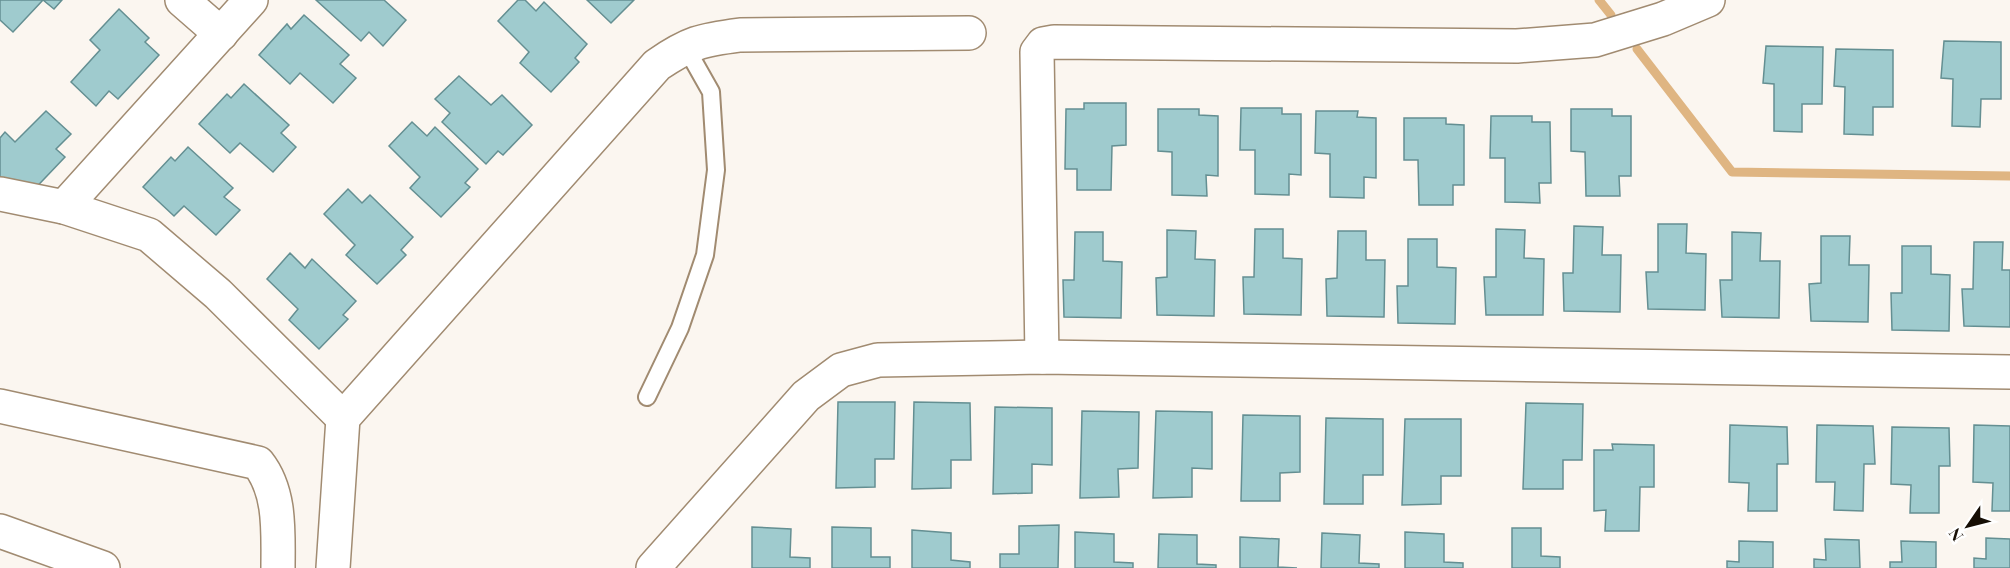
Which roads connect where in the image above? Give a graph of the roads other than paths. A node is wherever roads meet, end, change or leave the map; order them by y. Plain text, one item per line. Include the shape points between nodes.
1 (182, 0) edge
2 (251, 0) edge
3 (1708, 0) edge
4 (969, 33) dead end
5 (221, 34) junction
6 (685, 46) junction
7 (0, 194) edge
8 (64, 207) junction
9 (1042, 357) junction
10 (2010, 372) edge
11 (647, 397) dead end
12 (0, 406) edge
13 (343, 418) junction
14 (0, 531) edge
15 (655, 567) edge
16 (104, 568) edge
17 (278, 568) edge
18 (333, 568) edge

1 - 5 street
2 - 5 street
3 - 9 street via 1664,19 1594,40 1517,46 1043,44 1037,52
4 - 6 street via 740,35
5 - 8 street
6 - 11 lane via 711,92 716,170 705,255 680,328
6 - 13 street via 657,65
7 - 8 street
8 - 13 street via 149,235 218,294
9 - 10 street
9 - 15 street via 878,360 841,370 806,396
12 - 17 street via 258,463 269,477 278,519
13 - 18 street
14 - 16 street

